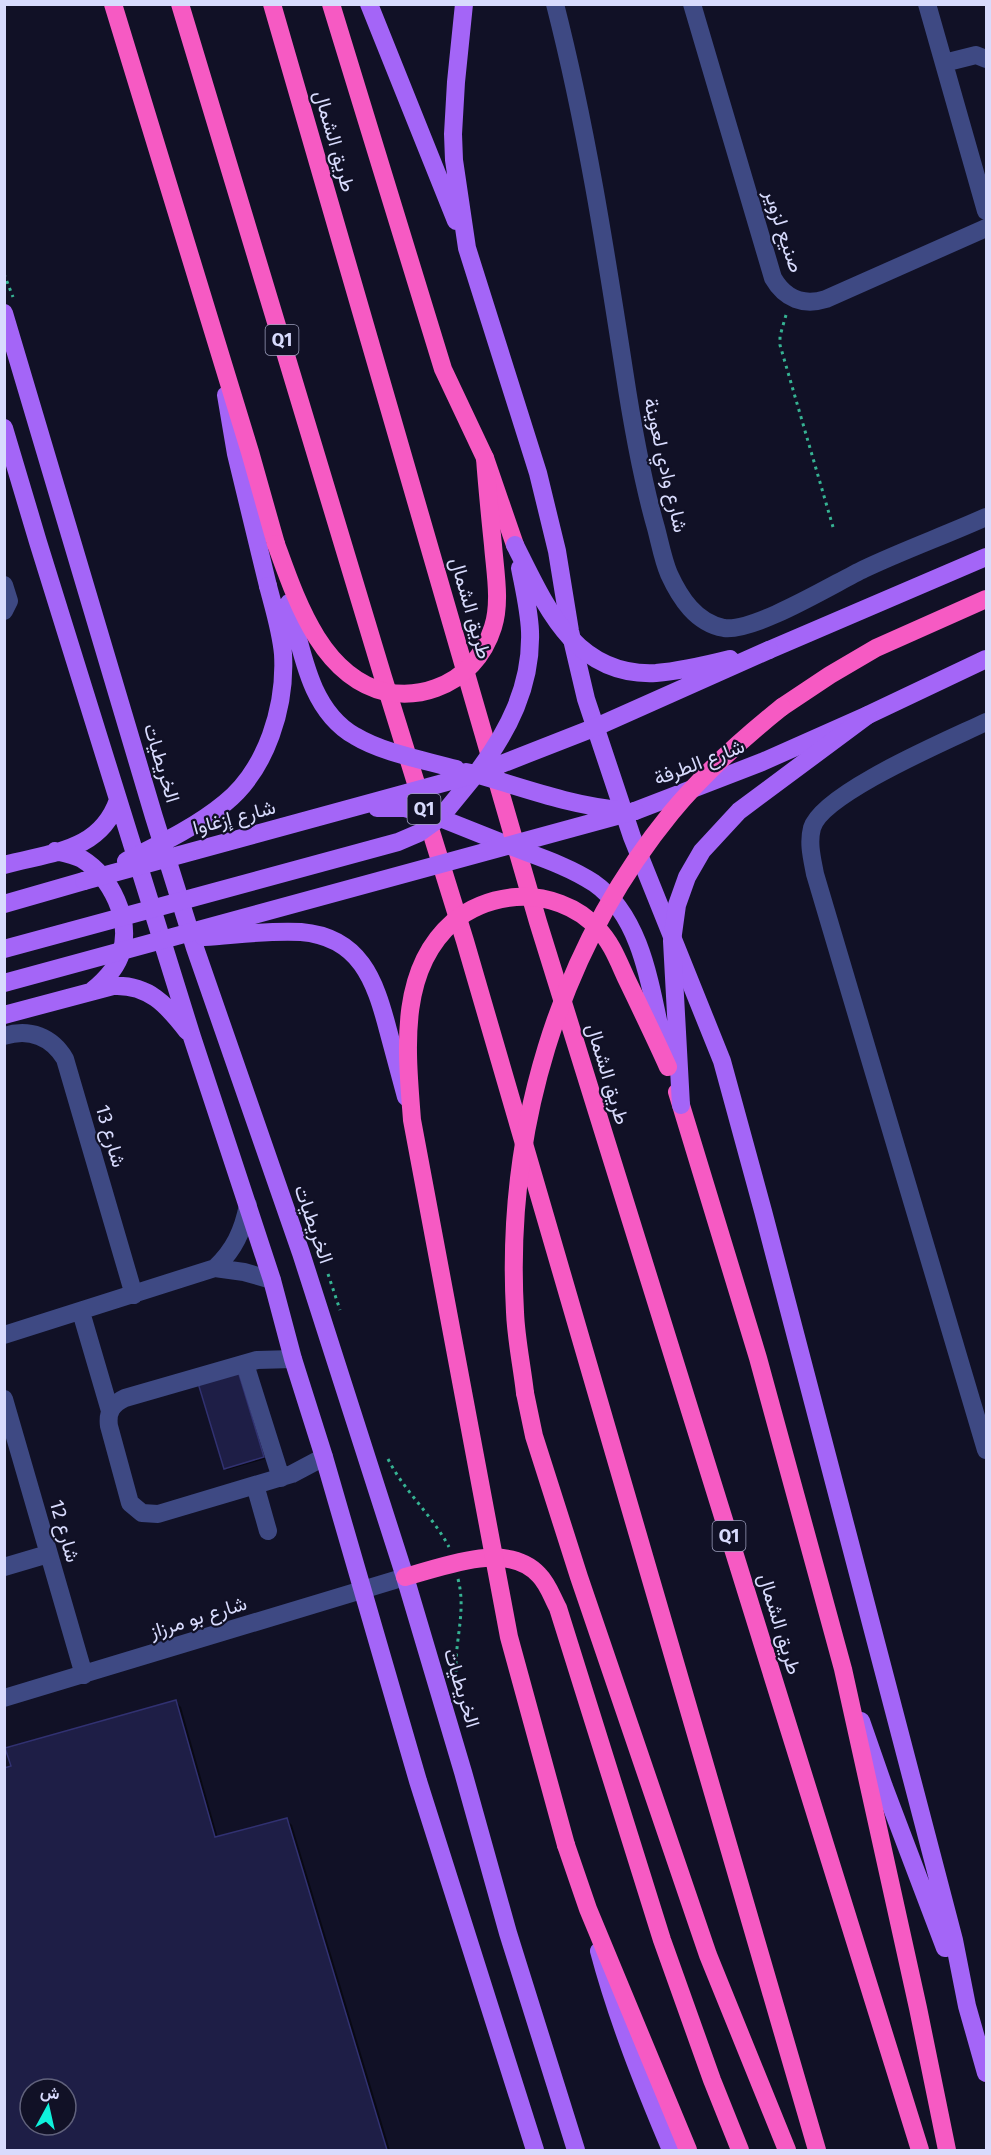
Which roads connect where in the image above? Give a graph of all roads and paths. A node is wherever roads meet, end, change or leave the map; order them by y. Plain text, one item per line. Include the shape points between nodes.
1 (113, 4) edge
2 (180, 4) edge
3 (272, 4) edge
4 (331, 4) edge
5 (369, 4) edge
6 (464, 4) edge
7 (555, 4) edge
8 (692, 4) edge
9 (927, 4) edge
10 (987, 59) edge
11 (944, 63) junction
12 (987, 211) edge
13 (987, 228) edge
14 (467, 248) junction
15 (800, 301) junction
16 (4, 313) edge
17 (4, 428) edge
18 (243, 453) junction
19 (485, 458) junction
20 (987, 517) edge
21 (833, 527) dead end
22 (276, 544) junction
23 (515, 546) junction
24 (987, 557) edge
25 (4, 585) edge
26 (987, 599) edge
27 (4, 611) edge
28 (769, 650) junction
29 (987, 659) edge
30 (868, 715) junction
31 (987, 722) edge
32 (476, 774) junction
33 (118, 800) junction
34 (635, 811) junction
35 (329, 814) junction
36 (440, 818) junction
37 (510, 846) junction
38 (55, 851) junction
39 (4, 865) edge
40 (84, 881) junction
41 (4, 904) edge
42 (170, 939) junction
43 (4, 949) edge
44 (4, 983) edge
45 (92, 991) junction
46 (4, 1015) edge
47 (4, 1036) edge
48 (192, 1037) junction
49 (668, 1067) junction
50 (681, 1105) junction
51 (412, 1120) junction
52 (248, 1205) junction
53 (215, 1268) junction
54 (272, 1280) junction
55 (134, 1294) junction
56 (81, 1312) junction
57 (4, 1335) edge
58 (293, 1359) junction
59 (245, 1364) junction
60 (4, 1399) edge
61 (110, 1411) junction
62 (987, 1450) edge
63 (324, 1457) junction
64 (281, 1478) junction
65 (255, 1485) junction
66 (268, 1531) dead end
67 (48, 1554) junction
68 (4, 1567) edge
69 (405, 1577) junction
70 (362, 1590) junction
71 (843, 1669) junction
72 (84, 1675) junction
73 (4, 1698) edge
74 (588, 1909) junction
75 (967, 2006) junction
76 (987, 2073) edge
77 (535, 2151) edge
78 (576, 2151) edge
79 (671, 2151) edge
80 (688, 2151) edge
81 (740, 2151) edge
82 (787, 2151) edge
83 (817, 2151) edge
84 (920, 2151) edge
85 (947, 2151) edge

1 - 18 highway via 219,353
2 - 83 highway, Q1 via 468,952
3 - 84 highway, طريق الشمال / Q1 via 538,922
4 - 19 highway via 443,369
5 - 14 main road
6 - 14 main road via 453,134
7 - 20 street, شارع وادي لعوينة via 595,184 642,476 669,573 693,612 712,625 748,625
8 - 15 street, صنيع لزوير via 773,279 784,293
9 - 11 street
10 - 11 street via 976,55
11 - 12 street
13 - 15 street, صنيع لزوير via 826,299
14 - 75 main road via 538,473 586,699 632,837 728,1083 954,1940
15 - 21 path via 786,315 780,345
16 - 69 main road, الخريطيات via 195,948 301,1253
17 - 33 main road
18 - 22 highway
18 - 40 main road, bridge via 281,643 282,678 272,732 252,772 225,804 185,830
19 - 22 highway, bridge via 495,569 495,618 475,661 443,686 419,693 395,693 367,685 347,672 310,626
19 - 23 highway, bridge
22 - 32 main road, bridge via 308,671 328,713 364,741
23 - 28 main road, bridge via 558,625 577,645 603,663 657,673
23 - 32 main road, bridge via 529,618 527,672 508,726
24 - 28 main road
25 - 27 street via 9,601
26 - 82 highway, bridge via 912,631 839,669 782,707 708,772 672,813 630,869 579,962 543,1054 518,1178 515,1313 534,1436 708,1955
28 - 32 main road, bridge via 596,727
29 - 30 main road, شارع الطرفة
30 - 34 main road, شارع الطرفة, bridge via 762,762
30 - 50 main road, bridge via 740,811 706,846 687,877 677,905 672,941
31 - 62 street via 894,766 848,793 824,810 812,826 810,845 815,873
32 - 34 main road, bridge via 570,802
32 - 35 main road, شارع إزغاوا, bridge
32 - 36 main road
33 - 38 main road via 99,833 76,846
33 - 48 main road
34 - 37 main road, شارع الطرفة, bridge
35 - 36 main road, bridge via 388,806
35 - 40 main road, شارع إزغاوا, bridge
36 - 37 main road
36 - 43 main road, bridge via 398,842
37 - 42 main road, شارع الطرفة, bridge
37 - 49 main road, bridge via 584,877 606,893 621,913 644,964
38 - 39 main road
38 - 45 main road via 92,867 111,889 120,912 122,952
40 - 41 main road, شارع إزغاوا
42 - 44 main road, bridge
42 - 51 main road, bridge via 301,932 330,939 346,948 361,962 375,985
45 - 46 main road
45 - 48 main road via 127,985 140,988 158,1000
47 - 55 street, شارع 13 via 23,1032 40,1036 65,1059
48 - 52 main road
49 - 50 highway, bridge
49 - 51 highway, bridge via 614,952 599,929 582,915 542,898 497,900 475,908 450,925 433,944 419,971 408,1033
50 - 71 highway via 758,1358
51 - 74 highway, bridge via 509,1636 566,1845
52 - 53 street via 238,1240
52 - 54 main road
53 - 54 street
53 - 55 street
54 - 58 main road
55 - 56 street
56 - 57 street
56 - 61 street
58 - 59 street
58 - 63 main road
59 - 61 street via 125,1398
59 - 64 street
60 - 67 street, شارع 12
61 - 65 street via 109,1426 130,1503 142,1513 158,1514
63 - 64 street
63 - 70 main road
64 - 65 street
65 - 66 street
67 - 68 street
67 - 72 street, شارع 12
69 - 70 street, شارع بو مرزاز
69 - 78 main road, الخريطيات
69 - 81 highway via 494,1557 531,1568 548,1587 558,1608 662,1940
70 - 72 street, شارع بو مرزاز
70 - 77 main road
71 - 75 main road
71 - 85 highway
72 - 73 street, شارع بو مرزاز
74 - 79 main road via 607,1979
74 - 80 highway
75 - 76 main road

